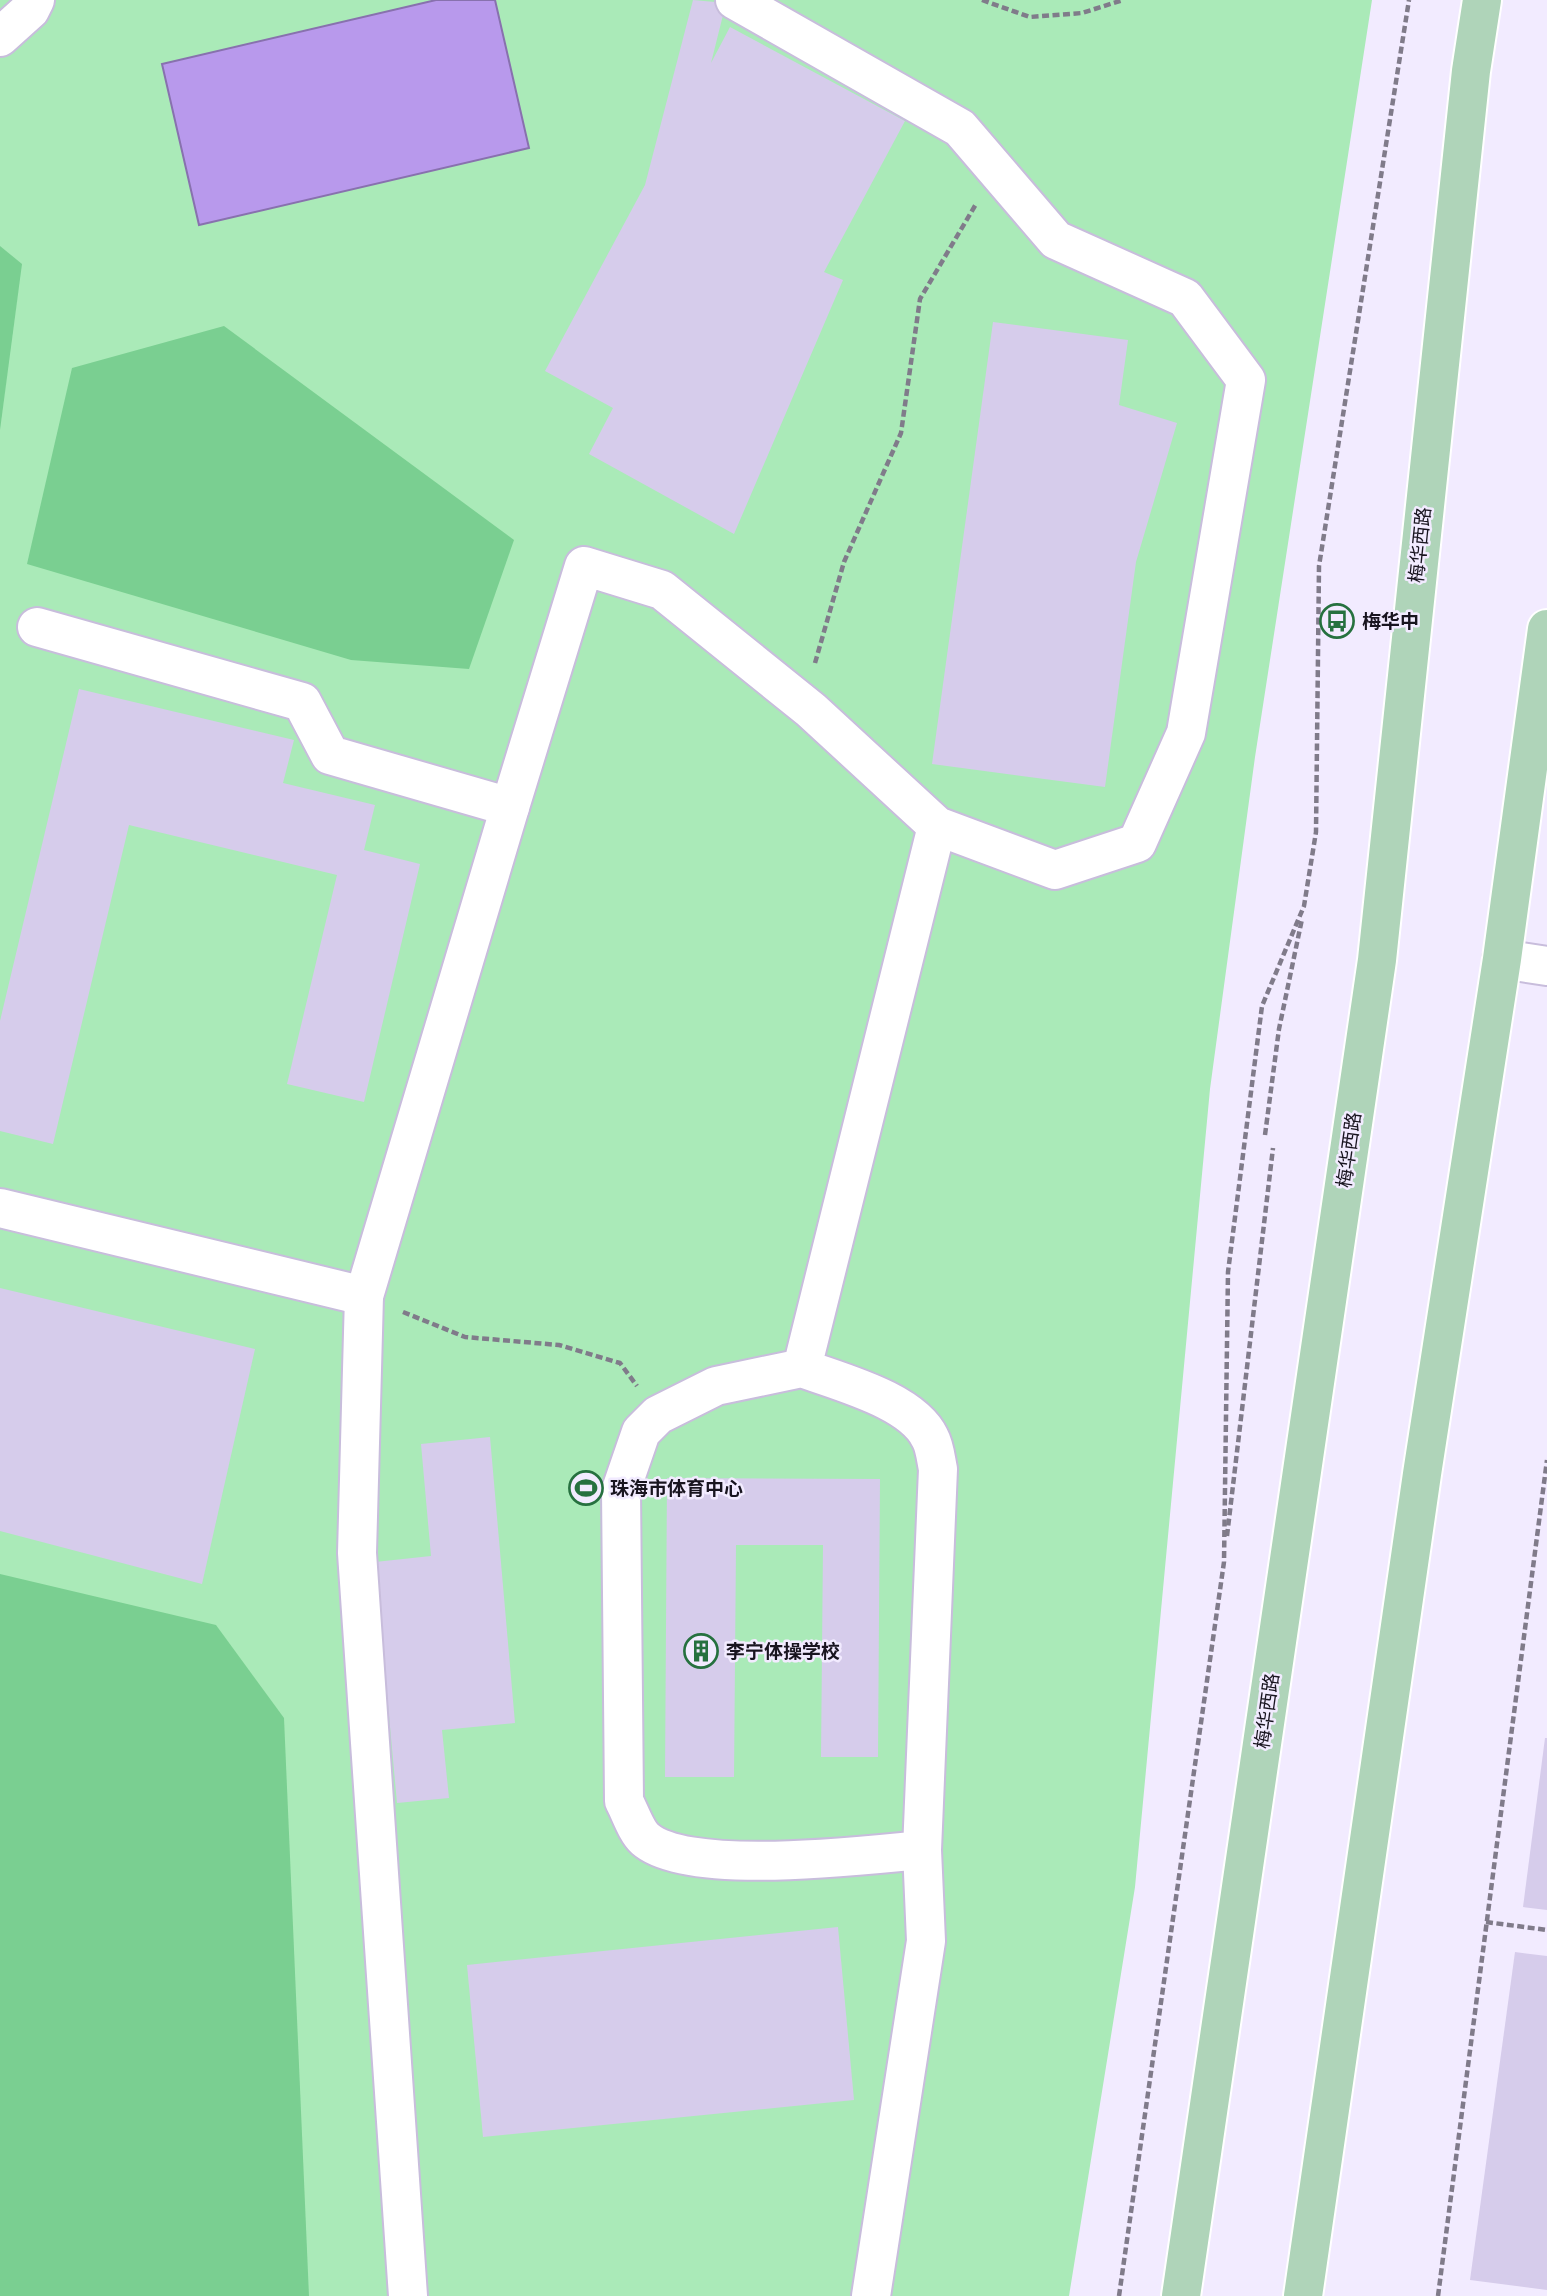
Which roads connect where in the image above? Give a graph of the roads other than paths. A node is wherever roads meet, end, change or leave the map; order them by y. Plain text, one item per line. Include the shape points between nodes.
1 (35, 0) edge
2 (735, 0) edge
3 (1482, 0) edge
4 (0, 37) edge
5 (37, 627) dead end
6 (1547, 629) edge
7 (510, 807) junction
8 (937, 826) junction
9 (1502, 959) junction
10 (1547, 967) edge
11 (0, 1208) edge
12 (363, 1296) junction
13 (802, 1368) junction
14 (922, 1850) junction
15 (408, 2296) edge
16 (871, 2296) edge
17 (1181, 2296) edge
18 (1303, 2296) edge

1 - 4 street
2 - 8 street via 960,128 1056,240 1185,298 1246,380 1186,733 1137,843 1055,870
3 - 17 main road, 梅华西路 via 1469,85 1377,960
5 - 7 street via 302,702 330,755
6 - 9 main road
7 - 8 street via 584,566 662,590 803,704
7 - 12 street
8 - 13 street
9 - 10 street
9 - 18 main road
11 - 12 street
12 - 15 street via 357,1553
13 - 14 street via 886,1400 916,1419 930,1437 936,1459
13 - 14 street via 716,1386 658,1415 641,1432 621,1490 624,1801 645,1839 683,1855 713,1861
14 - 16 street via 926,1941

